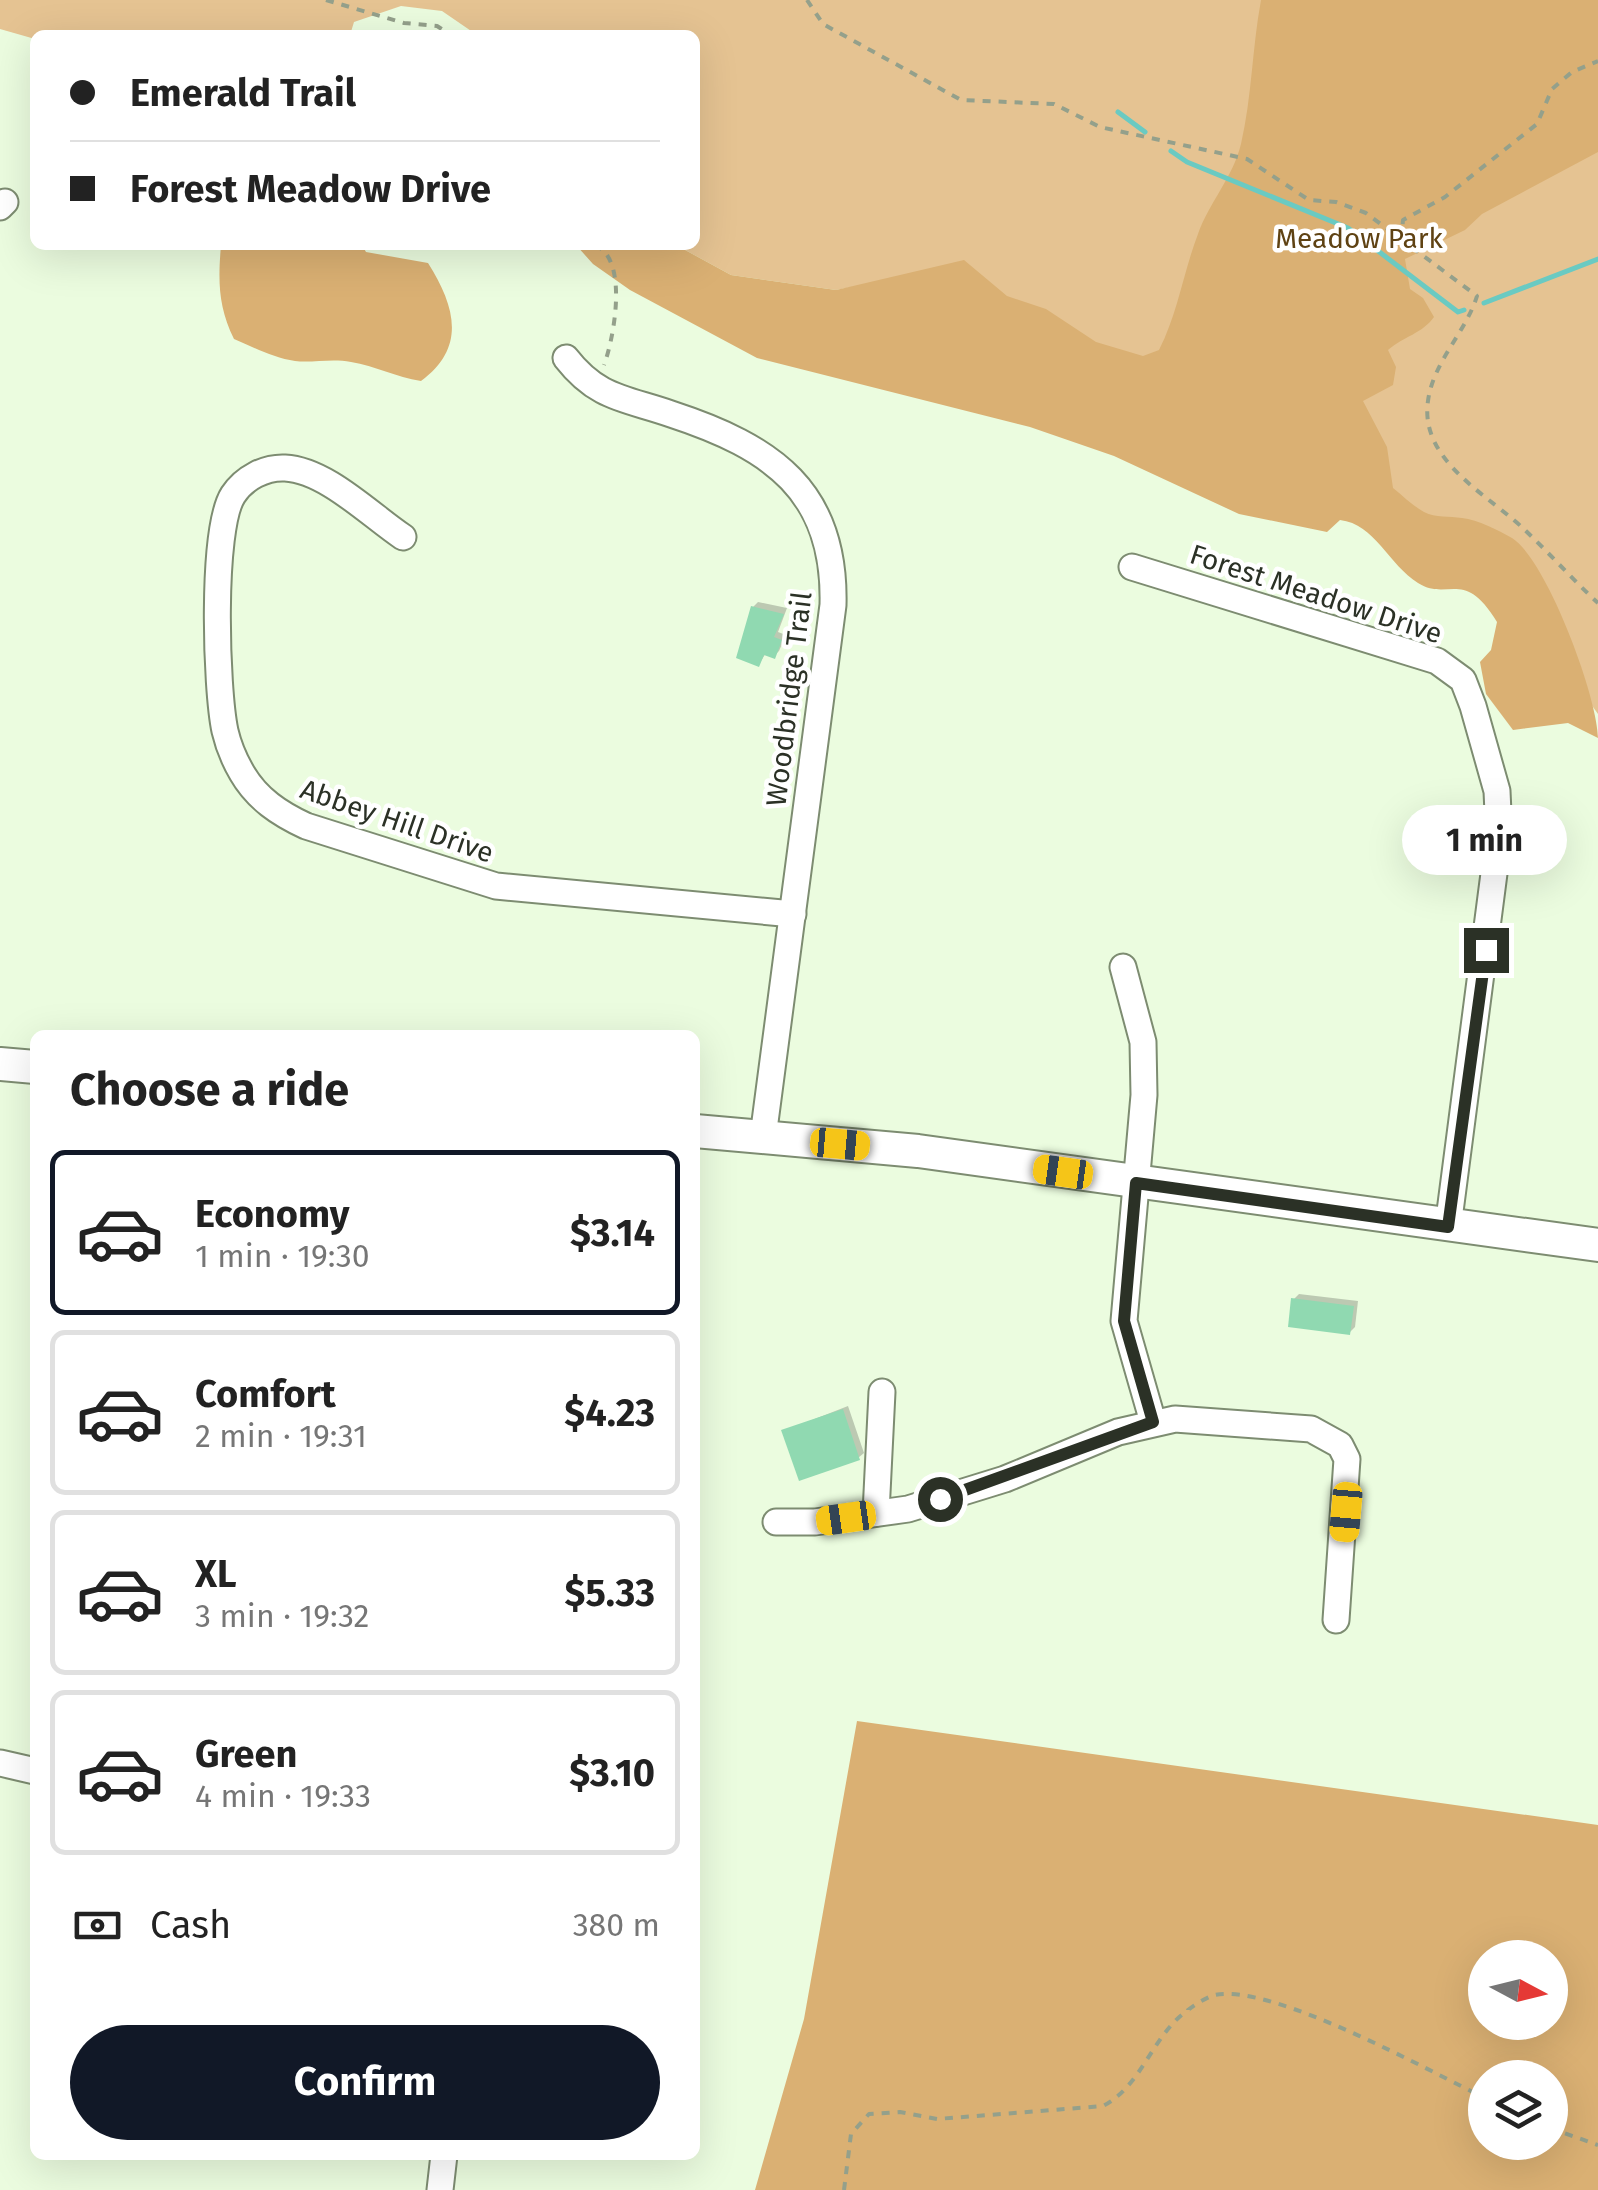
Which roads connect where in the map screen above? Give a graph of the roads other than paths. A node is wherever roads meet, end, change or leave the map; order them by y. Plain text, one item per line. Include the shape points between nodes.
1 (566, 358) dead end
2 (403, 537) dead end
3 (1132, 567) dead end
4 (793, 914) junction
5 (1123, 966) dead end
6 (0, 1064) edge
7 (30, 1067) edge
8 (700, 1131) edge
9 (763, 1137) junction
10 (1136, 1183) junction
11 (1448, 1227) junction
12 (1598, 1245) edge
13 (882, 1392) dead end
14 (1153, 1422) junction
15 (876, 1513) junction
16 (776, 1522) dead end
17 (1336, 1620) dead end
18 (0, 1763) edge
19 (30, 1770) edge
20 (443, 2160) edge
21 (440, 2190) edge

1 - 4 street, Woodbridge Trail via 588,386 765,454 813,506 827,538 833,605
2 - 4 street, Abbey Hill Drive via 300,470 262,472 232,496 220,558 222,708 234,755 258,795 306,826 496,886
3 - 11 street, Forest Meadow Drive via 1420,656 1463,680 1488,748 1500,835
4 - 9 street, Woodbridge Trail
5 - 10 street via 1142,1042
6 - 7 main road
8 - 9 main road
9 - 10 main road via 918,1151
10 - 11 main road
10 - 14 street via 1124,1321
11 - 12 main road
13 - 15 street
14 - 15 street via 1005,1479
14 - 17 street via 1204,1419 1311,1429 1340,1444 1349,1476
15 - 16 street
18 - 19 street
20 - 21 street

